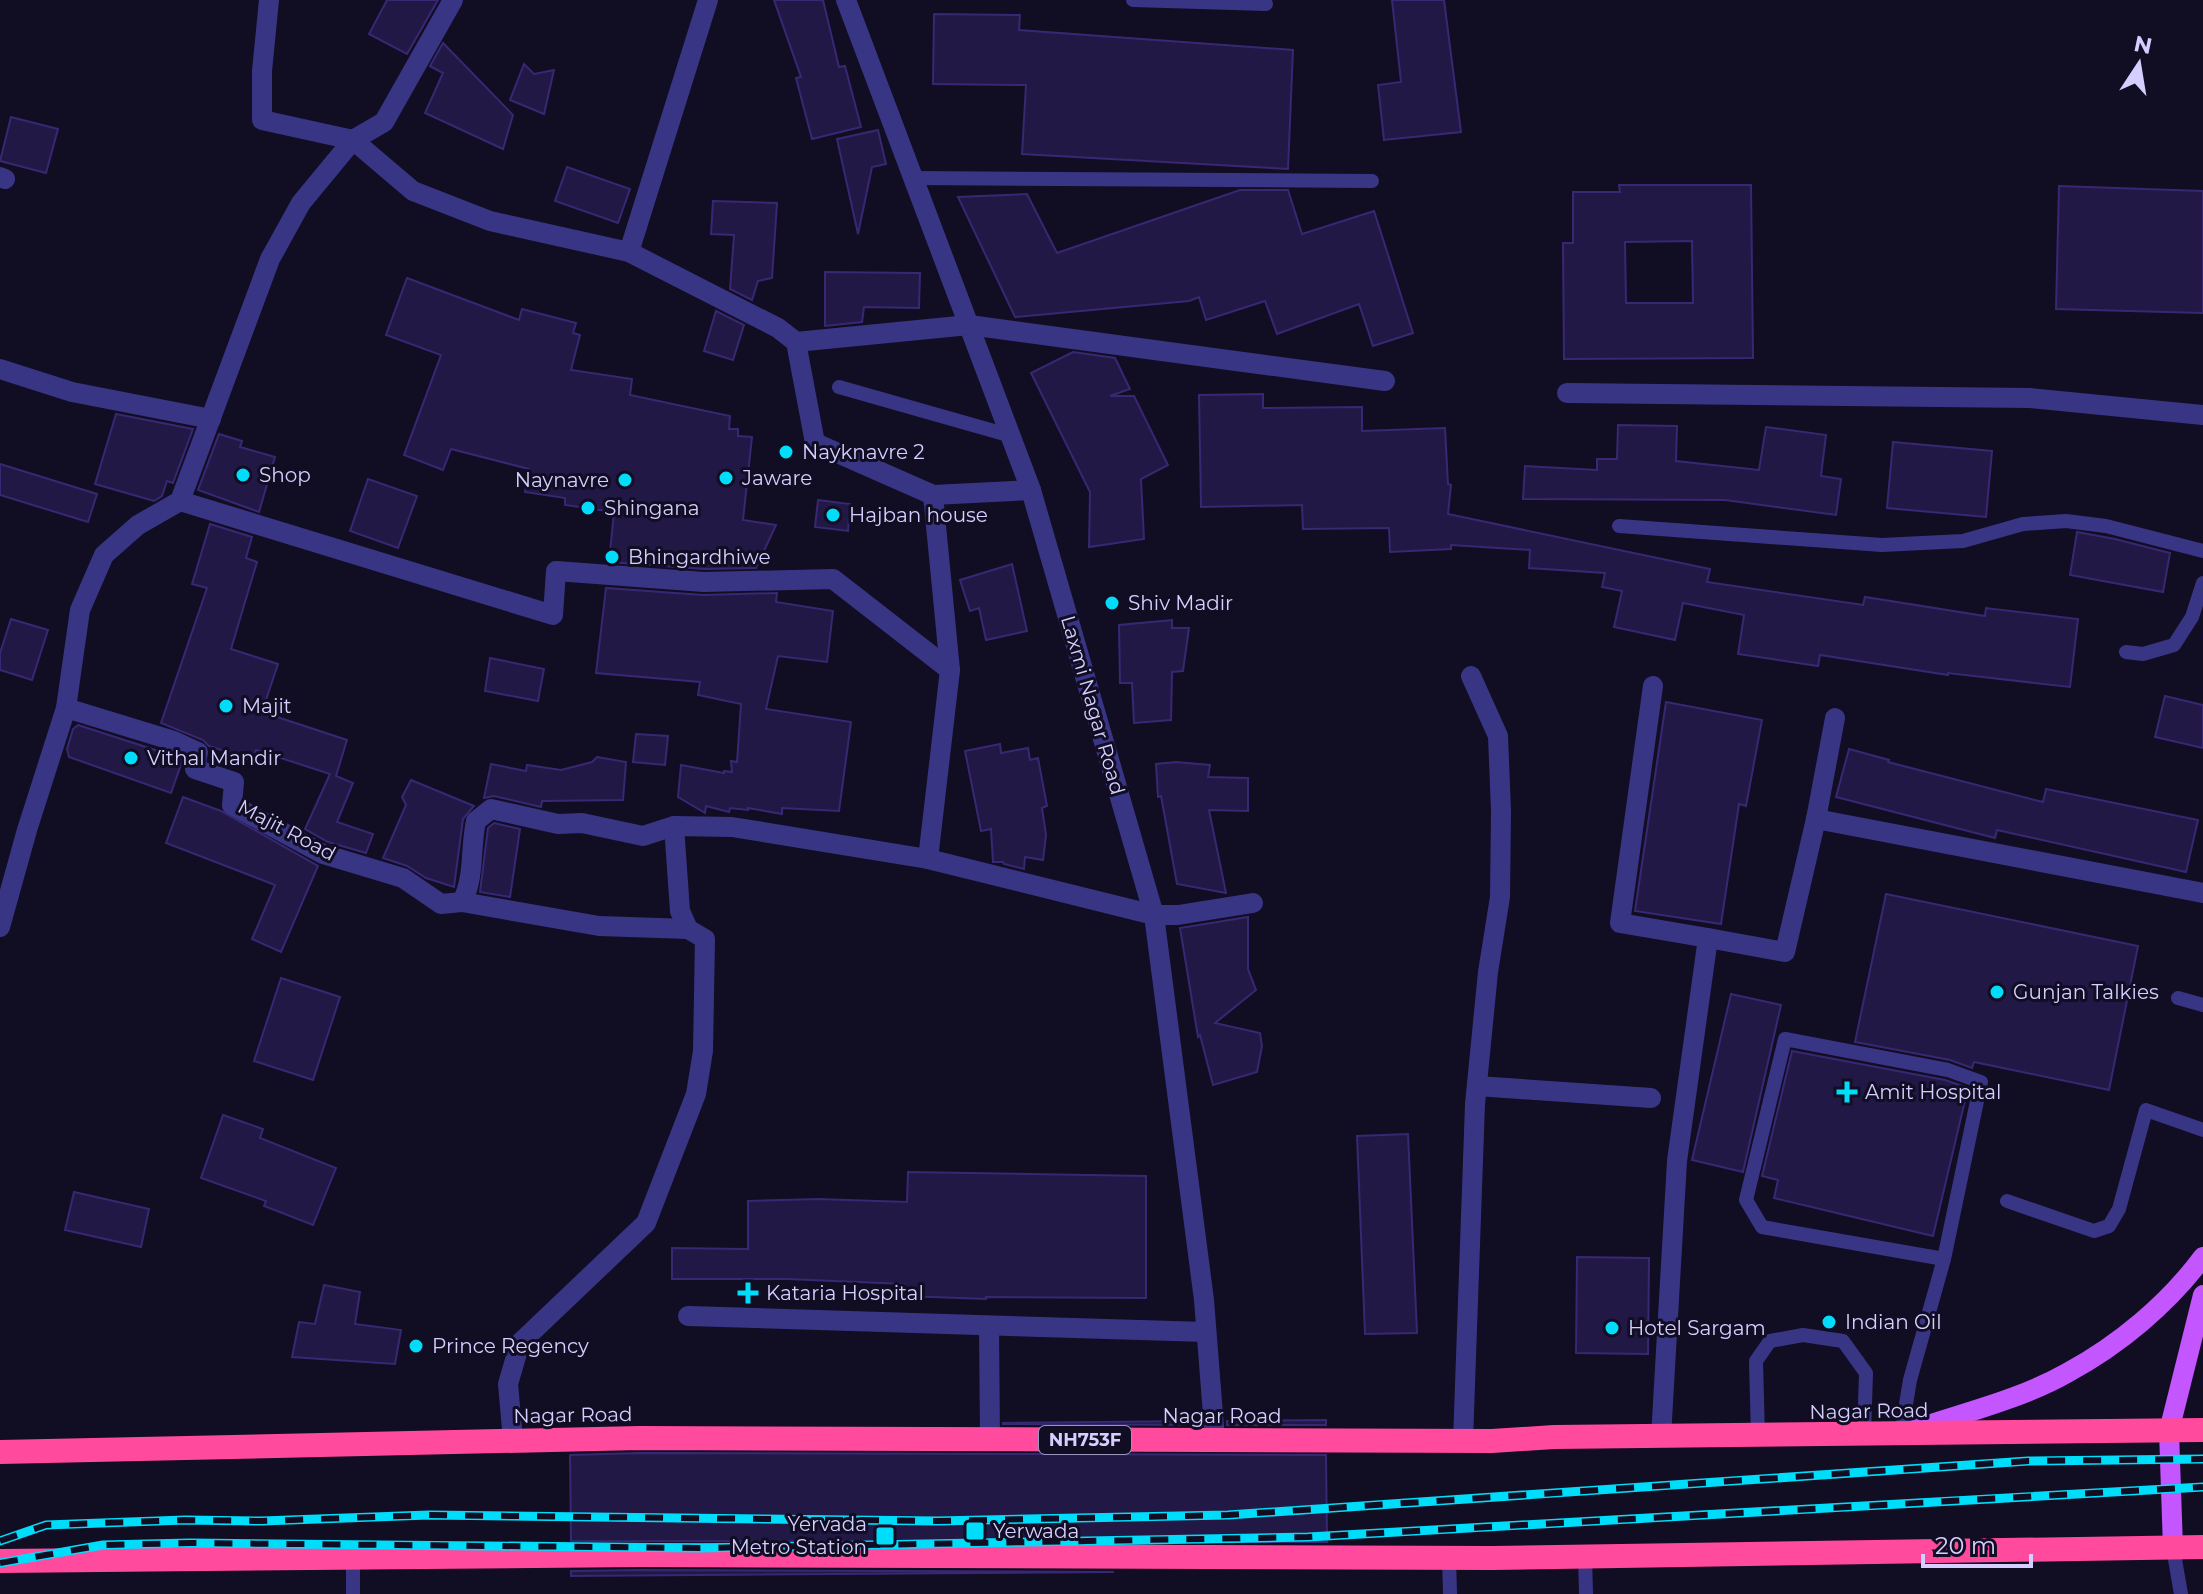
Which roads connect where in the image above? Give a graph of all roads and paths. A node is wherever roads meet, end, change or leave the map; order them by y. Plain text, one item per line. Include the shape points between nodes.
1 (269, 0) edge
2 (453, 0) edge
3 (708, 0) edge
4 (846, 0) edge
5 (1133, 0) edge
6 (1266, 4) dead end
7 (353, 140) junction
8 (913, 178) junction
9 (1372, 181) dead end
10 (629, 252) junction
11 (969, 325) junction
12 (796, 342) junction
13 (0, 369) edge
14 (1385, 381) dead end
15 (839, 387) dead end
16 (1567, 393) dead end
17 (2203, 415) edge
18 (211, 419) junction
19 (1008, 435) junction
20 (1031, 490) junction
21 (933, 495) junction
22 (180, 501) junction
23 (1619, 526) dead end
24 (2203, 551) edge
25 (2203, 583) edge
26 (2126, 652) dead end
27 (950, 670) junction
28 (1471, 676) dead end
29 (1653, 686) dead end
30 (66, 708) junction
31 (1835, 718) dead end
32 (1816, 819) junction
33 (674, 826) junction
34 (928, 859) junction
35 (2203, 893) edge
36 (462, 902) junction
37 (1253, 903) dead end
38 (1154, 915) junction
39 (0, 927) edge
40 (688, 929) junction
41 (1708, 938) junction
42 (2178, 998) dead end
43 (2203, 1005) edge
44 (1477, 1086) junction
45 (1651, 1098) dead end
46 (2203, 1130) edge
47 (2007, 1201) dead end
48 (2203, 1257) edge
49 (1944, 1259) junction
50 (2203, 1295) edge
51 (688, 1316) dead end
52 (989, 1326) junction
53 (1206, 1332) junction
54 (2203, 1430) edge
55 (2169, 1431) junction
56 (1901, 1434) junction
57 (1864, 1435) junction
58 (1661, 1437) junction
59 (1758, 1437) junction
60 (513, 1440) junction
61 (990, 1440) junction
62 (1215, 1440) junction
63 (1463, 1441) junction
64 (0, 1452) edge
65 (2203, 1547) edge
66 (2173, 1548) junction
67 (353, 1556) junction
68 (1585, 1556) junction
69 (1449, 1558) junction
70 (0, 1561) edge
71 (353, 1594) edge
72 (1450, 1594) edge
73 (1586, 1594) edge
74 (2181, 1594) edge

1 - 7 street via 262,120
2 - 7 street via 384,122
3 - 10 street
4 - 8 street, Laxmi Nagar Road
5 - 6 lane
7 - 10 street via 413,191 490,221
7 - 18 street via 301,203 270,259
8 - 9 lane
8 - 11 street, Laxmi Nagar Road
10 - 12 street
11 - 12 street
11 - 14 street
11 - 19 street, Laxmi Nagar Road
12 - 21 street via 815,443
13 - 18 street via 72,392
15 - 19 lane
16 - 17 street via 2030,398
18 - 22 street
19 - 20 street, Laxmi Nagar Road
20 - 21 street
20 - 38 street, Laxmi Nagar Road
21 - 27 street
22 - 27 street via 553,615 556,571 704,582 833,579
22 - 30 street via 138,525 104,555 80,610
23 - 24 lane via 1882,545 1963,541 2023,524 2066,521
25 - 26 lane via 2192,617 2174,645 2143,654
27 - 34 street
28 - 44 street via 1498,736 1501,811 1500,897
29 - 41 street via 1620,923
30 - 36 street, Majit Road via 198,752 195,769 234,782 232,805 323,854 403,878 441,904
30 - 39 street
31 - 32 street
32 - 35 street
32 - 41 street via 1785,952
33 - 34 street via 732,827
33 - 36 street via 643,836 491,809 476,821 470,886
33 - 40 street via 680,911
34 - 38 street
36 - 40 street, Majit Road via 599,926
37 - 38 street
38 - 53 street, Laxmi Nagar Road
40 - 60 street via 705,939 703,1051 696,1094 646,1223 520,1343 508,1384
41 - 58 street via 1677,1161
42 - 43 lane
44 - 45 street
44 - 63 street
46 - 47 lane via 2146,1110 2119,1209 2109,1226 2094,1231
48 - 56 main road via 2146,1318 2068,1373
49 - 49 lane via 1981,1082 1948,1070 1785,1039 1746,1200 1762,1227
49 - 56 lane via 1910,1380
50 - 55 main road
51 - 52 street
52 - 53 street
52 - 61 street
53 - 62 street, Laxmi Nagar Road
54 - 55 highway, Nagar Road / NH753F
55 - 56 highway, Nagar Road / NH753F
55 - 66 main road
56 - 57 highway, Nagar Road / NH753F
57 - 59 highway, Nagar Road / NH753F
57 - 59 lane via 1866,1373 1843,1341 1803,1335 1770,1341 1756,1361
58 - 59 highway, Nagar Road / NH753F
58 - 63 highway, Nagar Road / NH753F
60 - 61 highway, Nagar Road / NH753F
60 - 64 highway, Nagar Road / NH753F
61 - 62 highway, Nagar Road / NH753F
62 - 63 highway, Nagar Road / NH753F
65 - 66 highway
66 - 68 highway
66 - 74 lane
67 - 69 highway
67 - 70 highway
67 - 71 lane
68 - 69 highway
68 - 73 lane
69 - 72 lane

